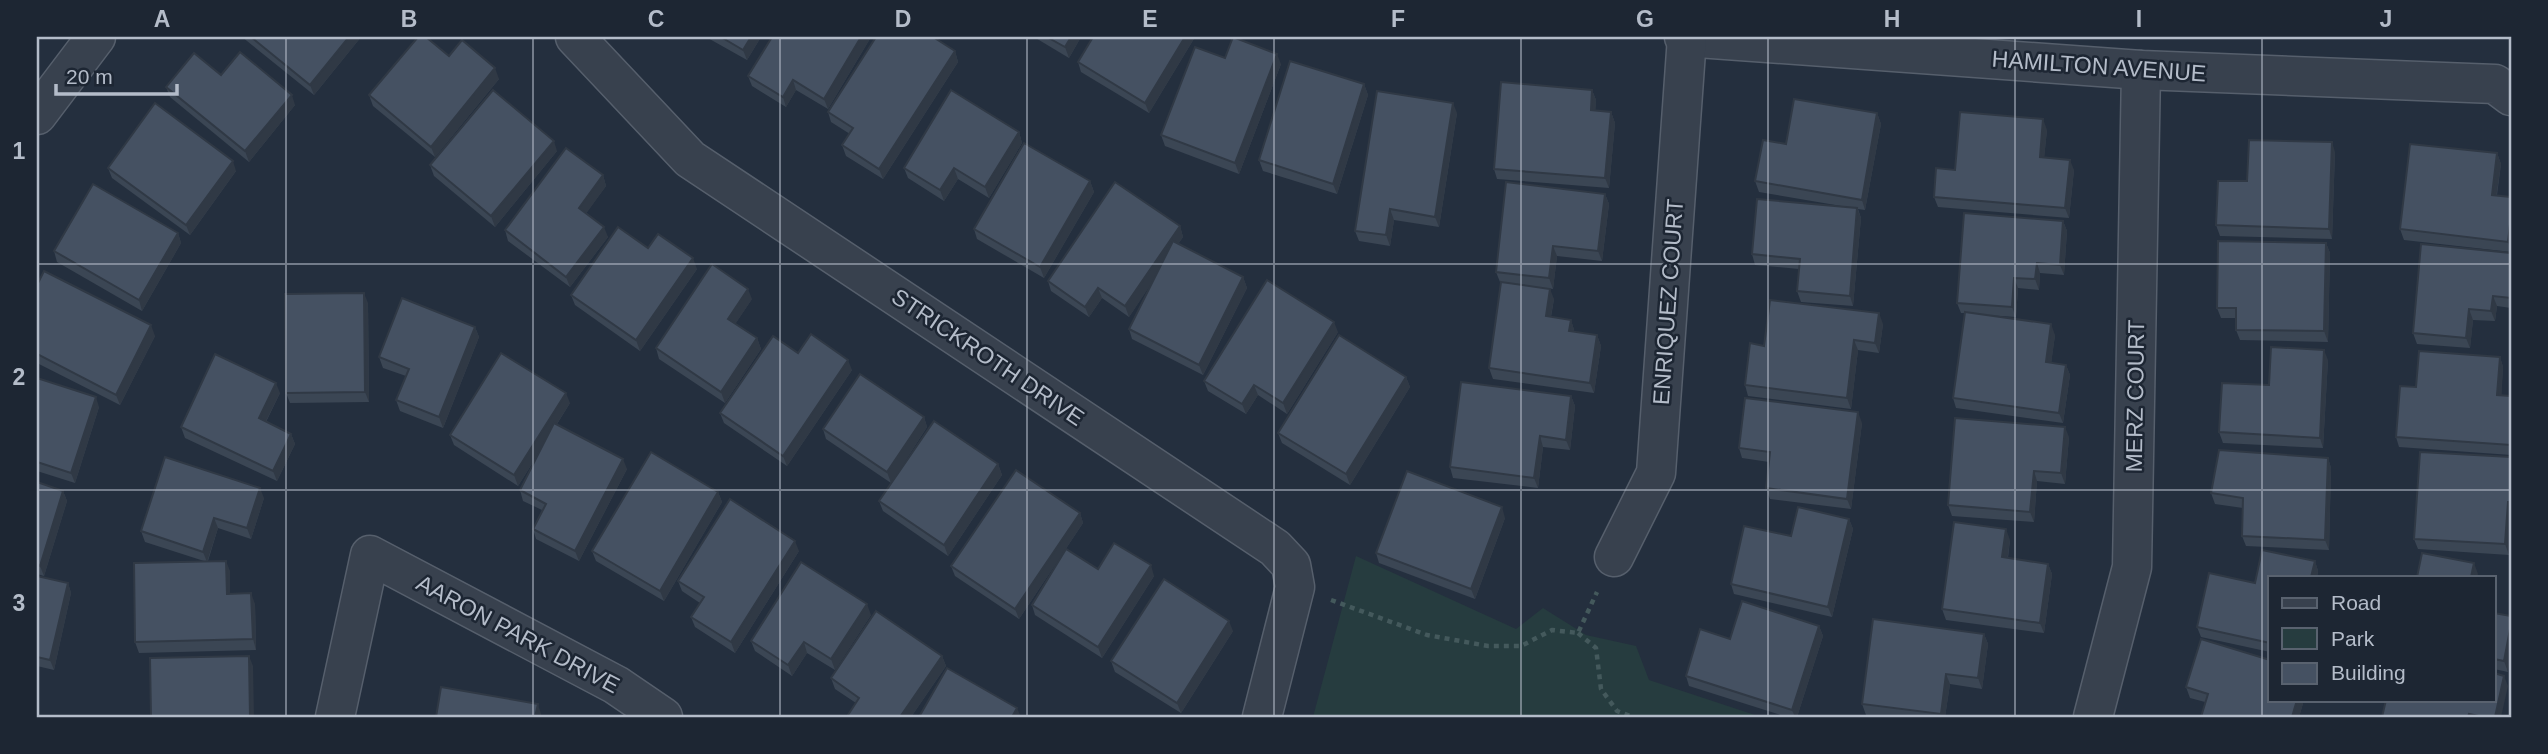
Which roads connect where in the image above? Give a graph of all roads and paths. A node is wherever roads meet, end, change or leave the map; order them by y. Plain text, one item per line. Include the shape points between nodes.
1 (96, 37) edge
2 (575, 37) edge
3 (1686, 37) edge
4 (2141, 70) junction
5 (2511, 96) edge
6 (37, 115) edge
7 (1614, 557) joint
8 (1296, 587) junction
9 (1578, 633) junction
10 (335, 717) edge
11 (663, 717) edge
12 (1262, 717) edge
13 (1633, 717) edge
14 (2093, 717) edge

1 - 6 street
2 - 8 street, STRICKROTH DRIVE via 690,159 1275,548 1291,565
3 - 4 street, HAMILTON AVENUE
3 - 7 street, ENRIQUEZ COURT via 1656,473
4 - 5 street, HAMILTON AVENUE via 2495,84
4 - 14 street, MERZ COURT via 2132,566
7 - 9 path
8 - 9 path via 1427,635 1488,646 1521,646 1552,630
8 - 12 street
9 - 13 path via 1596,648 1601,689 1617,711
10 - 11 street, AARON PARK DRIVE via 370,555 616,685

